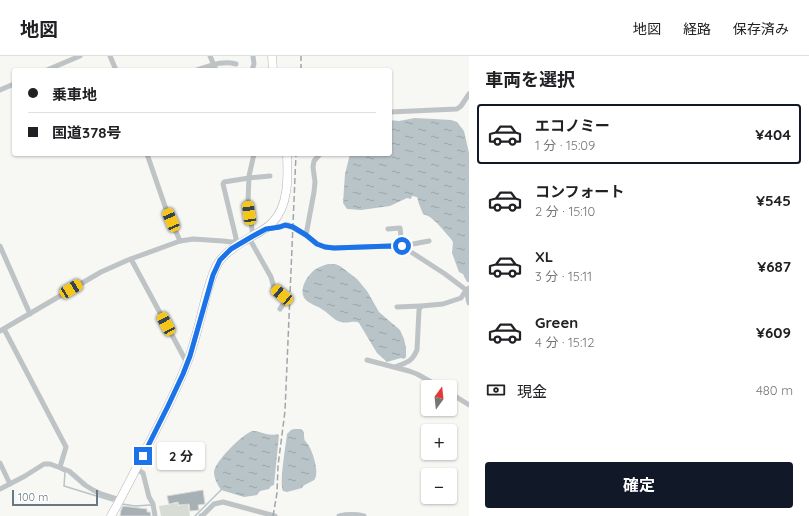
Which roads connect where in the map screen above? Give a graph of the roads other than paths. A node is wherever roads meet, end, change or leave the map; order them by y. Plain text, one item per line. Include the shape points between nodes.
1 (80, 56) edge
2 (110, 56) edge
3 (210, 56) edge
4 (254, 56) edge
5 (272, 56) edge
6 (69, 58) edge
7 (236, 64) dead end
8 (51, 68) edge
9 (115, 68) edge
10 (215, 68) edge
11 (253, 68) edge
12 (273, 68) edge
13 (12, 85) edge
14 (0, 90) edge
15 (469, 94) edge
16 (392, 112) edge
17 (148, 156) edge
18 (254, 156) edge
19 (287, 156) edge
20 (318, 156) edge
21 (270, 176) dead end
22 (249, 178) junction
23 (266, 229) junction
24 (388, 229) dead end
25 (306, 235) junction
26 (251, 237) junction
27 (180, 241) junction
28 (429, 242) dead end
29 (238, 243) junction
30 (0, 246) edge
31 (402, 247) junction
32 (131, 259) junction
33 (468, 290) edge
34 (469, 303) edge
35 (422, 306) junction
36 (397, 307) dead end
37 (280, 308) dead end
38 (30, 314) junction
39 (2, 330) edge
40 (367, 360) dead end
41 (187, 363) junction
42 (395, 367) junction
43 (428, 380) edge
44 (457, 397) edge
45 (469, 405) edge
46 (0, 463) edge
47 (60, 467) junction
48 (136, 469) junction
49 (10, 484) junction
50 (0, 490) edge
51 (120, 500) junction
52 (112, 516) edge
53 (155, 516) edge
54 (203, 516) edge
55 (275, 516) edge
56 (339, 516) edge
57 (364, 516) edge

1 - 6 street
2 - 9 street
3 - 10 street
4 - 11 street
5 - 12 highway
6 - 8 street
7 - 10 street via 224,62
13 - 14 street
15 - 16 street via 458,109
17 - 27 street via 166,210
18 - 22 street
19 - 23 highway via 285,199 278,216
20 - 25 street via 313,167 314,192
21 - 22 street
22 - 26 street
22 - 29 street via 223,184
23 - 25 street via 288,225
23 - 26 highway
24 - 31 street via 400,228
25 - 31 street via 325,247
26 - 29 highway
26 - 37 street via 271,276 274,288 284,298
27 - 29 street via 224,240
27 - 32 street
28 - 31 street
29 - 41 highway via 216,266
30 - 38 street
31 - 33 street
32 - 38 street via 96,275
32 - 41 street
33 - 34 street
33 - 35 street via 461,298 443,304
35 - 36 street
35 - 42 street via 419,310 416,354 407,362
38 - 39 street
39 - 47 street via 66,447
40 - 42 street
41 - 48 highway
42 - 43 street
44 - 45 street
46 - 49 street
47 - 49 street via 44,464
47 - 51 street via 93,490
48 - 51 highway
48 - 53 street via 143,473
49 - 50 street
51 - 52 highway
54 - 55 street via 214,504 223,502
56 - 57 street

